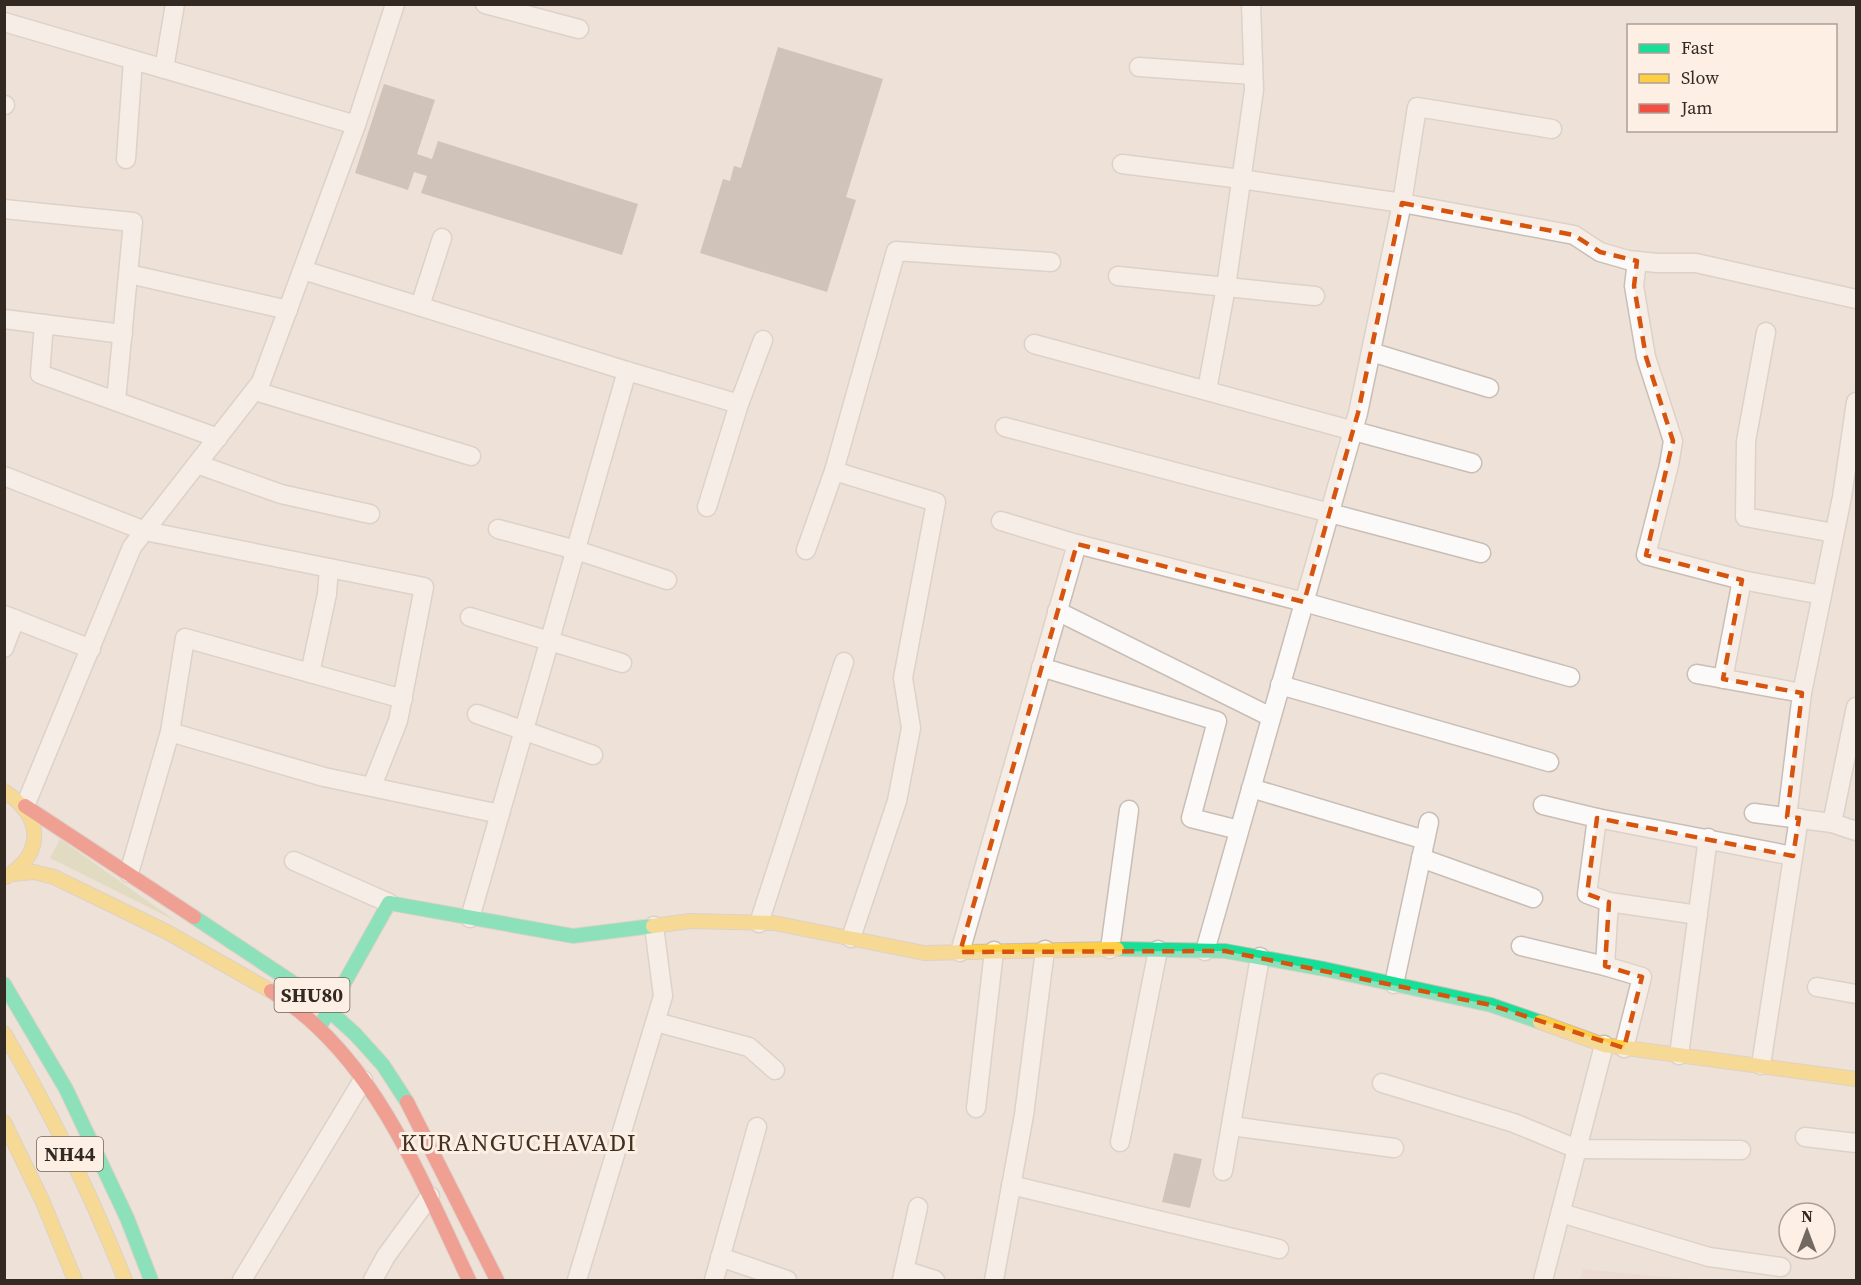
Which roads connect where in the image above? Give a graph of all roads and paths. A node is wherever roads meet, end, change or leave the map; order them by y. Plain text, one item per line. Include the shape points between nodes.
1 (175, 4) edge
2 (395, 4) edge
3 (485, 4) edge
4 (1251, 4) edge
5 (4, 22) edge
6 (579, 29) dead end
7 (133, 60) junction
8 (1139, 67) dead end
9 (164, 69) junction
10 (1253, 75) junction
11 (356, 125) junction
12 (1552, 129) dead end
13 (126, 159) dead end
14 (1122, 164) dead end
15 (1241, 179) junction
16 (1401, 203) junction
17 (4, 209) edge
18 (442, 238) dead end
19 (1637, 261) junction
20 (1051, 262) dead end
21 (303, 270) junction
22 (129, 274) junction
23 (1118, 276) dead end
24 (1226, 287) junction
25 (1315, 296) dead end
26 (1857, 299) edge
27 (420, 306) junction
28 (288, 310) junction
29 (4, 319) edge
30 (44, 324) junction
31 (1766, 332) dead end
32 (123, 334) junction
33 (763, 340) dead end
34 (1034, 344) dead end
35 (1371, 352) junction
36 (627, 371) junction
37 (1489, 388) dead end
38 (1207, 390) junction
39 (255, 391) junction
40 (116, 402) junction
41 (1857, 402) edge
42 (739, 404) junction
43 (1005, 427) dead end
44 (1353, 430) junction
45 (218, 438) junction
46 (471, 456) dead end
47 (1472, 463) dead end
48 (197, 465) junction
49 (834, 471) junction
50 (4, 476) edge
51 (707, 507) dead end
52 (1329, 513) junction
53 (370, 514) dead end
54 (1001, 520) dead end
55 (498, 529) dead end
56 (145, 531) junction
57 (1834, 533) junction
58 (1077, 544) junction
59 (576, 550) junction
60 (806, 550) dead end
61 (1481, 553) dead end
62 (329, 568) junction
63 (667, 580) dead end
64 (1742, 580) junction
65 (1822, 595) junction
66 (1304, 602) junction
67 (1057, 611) junction
68 (10, 617) edge
69 (470, 617) dead end
70 (550, 640) junction
71 (4, 648) edge
72 (91, 649) junction
73 (844, 662) dead end
74 (621, 663) dead end
75 (1041, 667) junction
76 (310, 673) junction
77 (1697, 674) dead end
78 (1570, 676) dead end
79 (1723, 679) junction
80 (1281, 684) junction
81 (1802, 693) junction
82 (403, 699) junction
83 (1857, 707) edge
84 (477, 714) dead end
85 (1271, 717) junction
86 (170, 732) junction
87 (524, 732) junction
88 (1853, 737) edge
89 (594, 755) dead end
90 (1549, 762) dead end
91 (372, 786) junction
92 (1251, 788) junction
93 (4, 790) edge
94 (1543, 805) dead end
95 (25, 806) junction
96 (1129, 810) dead end
97 (1754, 813) dead end
98 (500, 814) junction
99 (1597, 818) junction
100 (1793, 818) junction
101 (1832, 823) junction
102 (1239, 830) junction
103 (1857, 831) edge
104 (1708, 838) junction
105 (1793, 856) junction
106 (1421, 858) junction
107 (294, 861) dead end
108 (129, 873) junction
109 (9, 876) edge
110 (1533, 898) dead end
111 (1609, 902) junction
112 (389, 903) junction
113 (1698, 915) junction
114 (470, 918) junction
115 (759, 923) junction
116 (654, 926) junction
117 (851, 938) junction
118 (1521, 946) dead end
119 (1110, 949) junction
120 (1045, 950) junction
121 (1158, 950) junction
122 (994, 951) junction
123 (1204, 951) junction
124 (960, 952) junction
125 (1260, 957) junction
126 (1605, 966) junction
127 (4, 984) edge
128 (1394, 984) junction
129 (1817, 987) dead end
130 (1857, 994) edge
131 (328, 1009) junction
132 (656, 1022) junction
133 (319, 1028) junction
134 (4, 1033) edge
135 (1604, 1045) junction
136 (1624, 1047) junction
137 (1679, 1055) junction
138 (1761, 1065) junction
139 (775, 1070) dead end
140 (1857, 1079) edge
141 (363, 1080) junction
142 (1382, 1083) dead end
143 (976, 1108) dead end
144 (4, 1122) edge
145 (1231, 1126) junction
146 (757, 1128) dead end
147 (1805, 1137) dead end
148 (1120, 1142) dead end
149 (1857, 1143) edge
150 (1394, 1149) dead end
151 (1577, 1149) junction
152 (1742, 1150) dead end
153 (1223, 1171) dead end
154 (1011, 1185) junction
155 (430, 1196) junction
156 (918, 1207) dead end
157 (1561, 1213) junction
158 (1279, 1249) dead end
159 (720, 1257) junction
160 (1781, 1267) dead end
161 (903, 1275) edge
162 (75, 1281) edge
163 (125, 1281) edge
164 (151, 1281) edge
165 (242, 1281) edge
166 (373, 1281) edge
167 (469, 1281) edge
168 (497, 1281) edge
169 (577, 1281) edge
170 (714, 1281) edge
171 (787, 1281) edge
172 (935, 1281) edge
173 (994, 1281) edge
174 (1543, 1281) edge

1 - 9 street
2 - 11 street
3 - 6 street
4 - 10 street
5 - 7 street
7 - 9 street
7 - 13 street
8 - 10 street
9 - 11 street
10 - 15 street
11 - 21 street
12 - 16 street via 1417,107
14 - 15 street
15 - 16 street
15 - 24 street
16 - 19 street via 1574,235 1600,252
16 - 35 street
17 - 22 street via 133,222
18 - 27 street
19 - 26 street via 1696,263
19 - 64 street via 1634,286 1646,357 1673,441 1646,555
20 - 49 street via 896,251
21 - 27 street
21 - 28 street
22 - 28 street
22 - 32 street
23 - 24 street
24 - 25 street
24 - 38 street
27 - 36 street
28 - 39 street
29 - 30 street
30 - 32 street
30 - 40 street via 40,374
31 - 57 street via 1746,441 1745,517
32 - 40 street
33 - 42 street
34 - 38 street
35 - 37 street
35 - 44 street
36 - 42 street
36 - 59 street
38 - 44 street
39 - 45 street
39 - 46 street
40 - 45 street
41 - 57 street
42 - 51 street
43 - 52 street
44 - 47 street
44 - 52 street
45 - 48 street
48 - 53 street via 281,494
48 - 56 street
49 - 60 street
49 - 117 street via 936,502 903,678 911,728 899,790
50 - 56 street
52 - 61 street
52 - 66 street
54 - 58 street
55 - 59 street
56 - 62 street
56 - 72 street via 132,547
57 - 65 street
58 - 66 street
58 - 67 street
59 - 63 street
59 - 70 street
62 - 76 street
62 - 82 street via 423,587
64 - 65 street
64 - 79 street
65 - 81 street
66 - 78 street
66 - 80 street
67 - 75 street
67 - 85 street
68 - 71 street
68 - 72 street
69 - 70 street
70 - 74 street
70 - 87 street
72 - 95 street
73 - 115 street
75 - 102 street via 1217,721 1191,818
75 - 124 street
76 - 82 street
76 - 86 street via 185,638
77 - 79 street
79 - 81 street
80 - 85 street
80 - 90 street
81 - 100 street
82 - 91 street
83 - 88 street
84 - 87 street
85 - 92 street
86 - 91 street via 324,777
86 - 108 street
87 - 89 street
87 - 98 street
88 - 101 street
91 - 98 street
92 - 102 street
92 - 106 street via 1427,831
93 - 95 main road, SHU80
94 - 99 street
95 - 108 main road, SHU80
95 - 109 main road, SHU80 via 32,817 34,843 23,866
96 - 119 street
97 - 100 street
98 - 114 street
99 - 104 street
99 - 111 street via 1587,894
100 - 101 street
100 - 105 street
101 - 103 street
102 - 123 street
104 - 105 street
104 - 113 street
105 - 138 street
106 - 110 street
106 - 128 street
107 - 112 street
108 - 131 main road, SHU80
109 - 133 main road, SHU80 via 34,872 54,877 167,932 274,993
111 - 113 street
111 - 126 street
112 - 114 main road
112 - 131 main road
113 - 137 street
114 - 116 main road via 573,936
115 - 116 main road via 690,921
115 - 117 main road
116 - 132 street via 663,996
117 - 124 main road via 924,953
118 - 126 street
119 - 120 main road
119 - 121 main road
120 - 122 main road
120 - 154 street
121 - 123 main road
121 - 148 street
122 - 124 main road
122 - 143 street
123 - 125 main road
125 - 128 main road
125 - 145 street
126 - 136 street via 1642,977
127 - 164 main road via 66,1089 127,1218
128 - 135 main road via 1491,1005
129 - 130 street
131 - 133 main road
131 - 168 main road, SHU80 via 383,1065 410,1107
132 - 139 street via 749,1047
132 - 169 street
133 - 141 main road, SHU80
134 - 163 main road, NH44 via 77,1167
135 - 136 main road
135 - 151 street
136 - 137 main road
137 - 138 main road
138 - 140 main road
141 - 155 main road, SHU80 via 401,1138
141 - 165 street
142 - 151 street via 1514,1123
144 - 162 main road
145 - 150 street
145 - 153 street
146 - 159 street
147 - 149 street
151 - 152 street
151 - 157 street
154 - 158 street
154 - 173 street
155 - 166 street via 386,1256
155 - 167 main road, SHU80
156 - 161 street
157 - 160 street via 1709,1257
157 - 174 street
159 - 170 street
159 - 171 street
161 - 172 street

